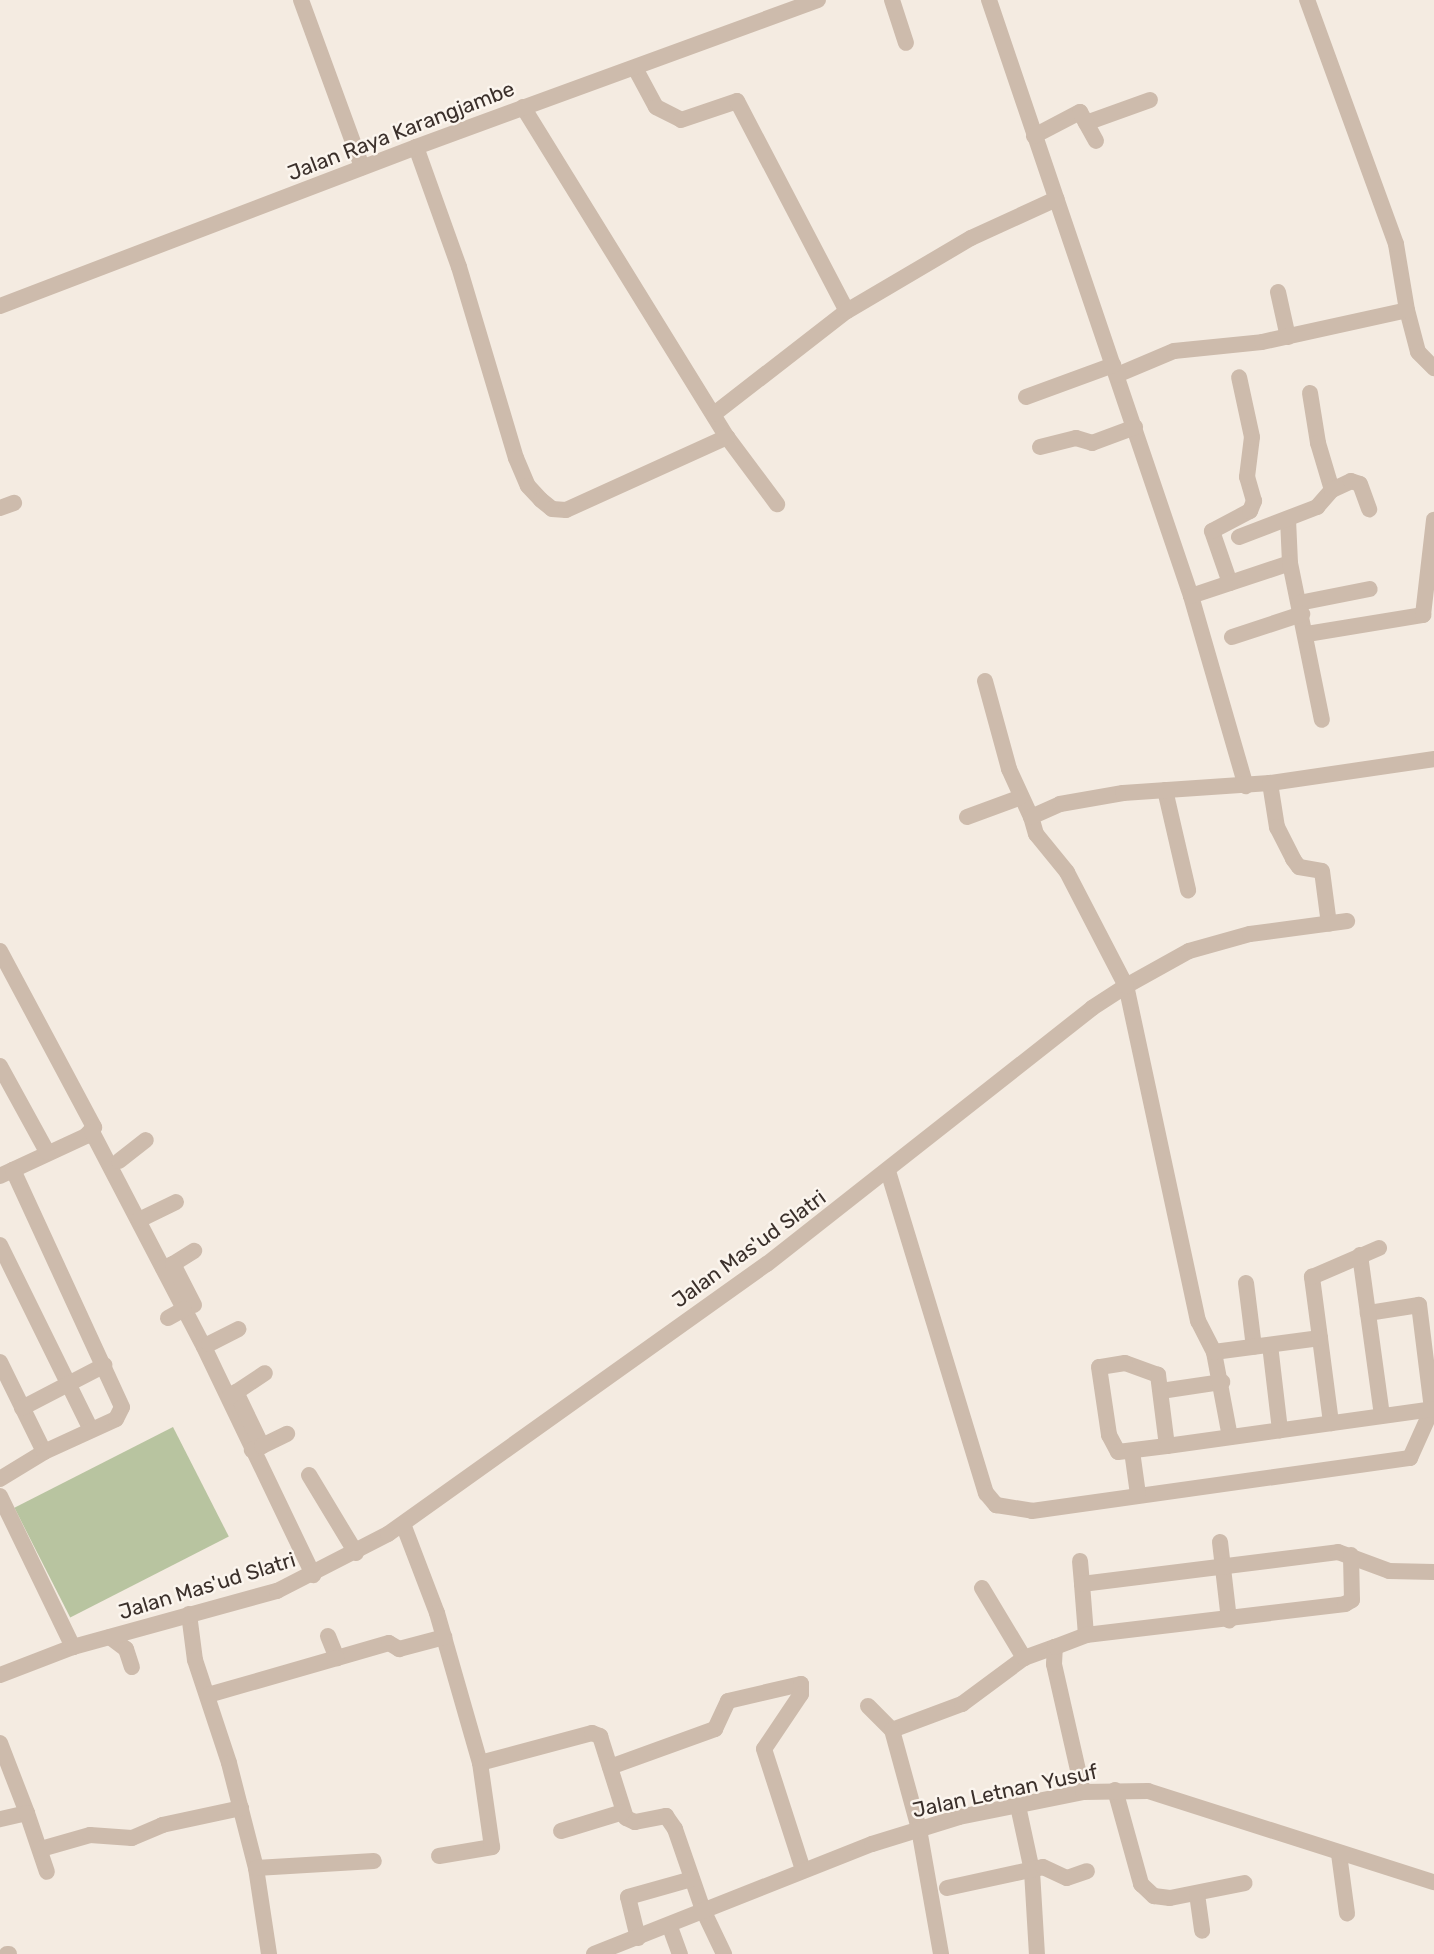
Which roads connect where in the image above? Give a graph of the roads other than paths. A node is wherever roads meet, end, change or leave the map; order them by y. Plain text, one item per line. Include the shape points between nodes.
1 (301, 0) edge
2 (818, 0) edge
3 (892, 0) edge
4 (989, 0) edge
5 (1307, 0) edge
6 (906, 43) dead end
7 (635, 68) junction
8 (1150, 100) dead end
9 (523, 107) junction
10 (1086, 123) junction
11 (1034, 136) junction
12 (1096, 141) dead end
13 (416, 147) junction
14 (362, 167) junction
15 (1056, 199) junction
16 (1278, 292) dead end
17 (0, 306) edge
18 (1406, 310) junction
19 (847, 311) junction
20 (1288, 337) junction
21 (1434, 368) edge
22 (1115, 370) junction
23 (1240, 377) dead end
24 (1310, 393) dead end
25 (1026, 397) dead end
26 (713, 414) junction
27 (1135, 428) junction
28 (727, 437) junction
29 (1040, 447) dead end
30 (1332, 489) junction
31 (777, 504) dead end
32 (1369, 509) dead end
33 (1289, 519) junction
34 (1434, 520) edge
35 (1239, 537) dead end
36 (1290, 563) junction
37 (1230, 583) junction
38 (1370, 589) dead end
39 (1191, 596) junction
40 (1300, 609) junction
41 (1307, 634) junction
42 (1232, 637) dead end
43 (985, 681) dead end
44 (1322, 720) dead end
45 (1434, 759) edge
46 (1270, 783) junction
47 (1246, 786) junction
48 (1165, 790) junction
49 (1019, 798) junction
50 (967, 817) dead end
51 (1031, 817) junction
52 (1188, 890) dead end
53 (1347, 921) dead end
54 (1329, 924) junction
55 (0, 951) edge
56 (1126, 986) junction
57 (0, 1066) edge
58 (92, 1132) junction
59 (146, 1140) dead end
60 (47, 1152) junction
61 (115, 1164) junction
62 (4, 1171) edge
63 (888, 1171) junction
64 (176, 1202) dead end
65 (143, 1218) junction
66 (0, 1245) edge
67 (1379, 1248) dead end
68 (194, 1251) dead end
69 (1360, 1255) junction
70 (168, 1266) junction
71 (1246, 1283) dead end
72 (184, 1309) junction
73 (1368, 1313) junction
74 (168, 1318) dead end
75 (238, 1329) dead end
76 (1321, 1338) junction
77 (206, 1345) junction
78 (1262, 1346) junction
79 (1212, 1347) junction
80 (0, 1362) edge
81 (105, 1365) junction
82 (265, 1373) dead end
83 (1222, 1382) junction
84 (68, 1384) junction
85 (1161, 1391) junction
86 (232, 1395) junction
87 (22, 1408) junction
88 (1432, 1409) edge
89 (1382, 1415) junction
90 (1331, 1423) junction
91 (91, 1430) junction
92 (1279, 1430) junction
93 (287, 1434) dead end
94 (1230, 1437) junction
95 (1167, 1446) junction
96 (257, 1448) junction
97 (44, 1451) junction
98 (1132, 1451) junction
99 (309, 1475) dead end
100 (0, 1479) edge
101 (1138, 1494) junction
102 (1, 1501) edge
103 (403, 1524) junction
104 (1220, 1542) dead end
105 (356, 1553) junction
106 (1351, 1555) junction
107 (1080, 1561) dead end
108 (1224, 1570) junction
109 (1434, 1572) edge
110 (313, 1575) junction
111 (1082, 1584) junction
112 (982, 1588) dead end
113 (189, 1614) junction
114 (1229, 1620) junction
115 (1086, 1635) junction
116 (328, 1636) dead end
117 (110, 1637) junction
118 (444, 1637) junction
119 (73, 1647) junction
120 (1055, 1647) junction
121 (337, 1658) junction
122 (1024, 1658) junction
123 (132, 1667) dead end
124 (0, 1675) edge
125 (208, 1695) junction
126 (868, 1706) dead end
127 (892, 1730) junction
128 (0, 1743) edge
129 (480, 1763) junction
130 (610, 1767) junction
131 (1115, 1790) junction
132 (1083, 1792) junction
133 (1018, 1805) junction
134 (241, 1808) junction
135 (624, 1812) junction
136 (27, 1813) junction
137 (0, 1819) edge
138 (919, 1829) junction
139 (561, 1831) dead end
140 (41, 1849) junction
141 (1339, 1854) junction
142 (439, 1856) dead end
143 (374, 1861) dead end
144 (256, 1868) junction
145 (803, 1870) junction
146 (1032, 1871) junction
147 (1087, 1871) dead end
148 (47, 1872) dead end
149 (692, 1879) junction
150 (1434, 1882) edge
151 (1245, 1883) dead end
152 (947, 1888) dead end
153 (1197, 1894) junction
154 (703, 1910) junction
155 (1347, 1913) dead end
156 (670, 1927) junction
157 (1202, 1931) dead end
158 (638, 1938) junction
159 (596, 1953) edge
160 (269, 1954) edge
161 (680, 1954) edge
162 (724, 1954) edge
163 (941, 1954) edge
164 (1037, 1954) edge

1 - 14 street
2 - 7 street, Jalan Raya Karangjambe
3 - 6 street
4 - 11 street
5 - 18 street via 1396,244
7 - 9 street, Jalan Raya Karangjambe
7 - 19 street via 656,107 681,120 737,101
8 - 10 street
9 - 13 street, Jalan Raya Karangjambe
9 - 26 street
10 - 11 street via 1080,112
10 - 12 street
11 - 15 street
13 - 14 street, Jalan Raya Karangjambe
13 - 28 street via 459,267 516,457 528,486 541,500 552,509 566,510
14 - 17 street, Jalan Raya Karangjambe
15 - 19 street via 971,238
15 - 22 street
16 - 20 street
18 - 20 street
18 - 21 street via 1418,352
19 - 26 street
20 - 22 street via 1174,351
22 - 25 street
22 - 27 street
23 - 37 street via 1252,437 1247,477 1254,501 1250,511 1212,531
24 - 30 street
26 - 28 street
27 - 29 street via 1093,443 1076,438
27 - 39 street
28 - 31 street
30 - 32 street via 1357,480
30 - 33 street via 1317,506
33 - 35 street
33 - 36 street
34 - 41 street via 1423,615
36 - 37 street
36 - 40 street
37 - 39 street
38 - 40 street
39 - 47 street
40 - 41 street
40 - 42 street
41 - 44 street
43 - 49 street
45 - 46 street
46 - 47 street
46 - 54 street via 1277,827 1293,859 1299,867 1322,871
47 - 48 street
48 - 51 street via 1072,802
48 - 52 street
49 - 50 street
49 - 51 street
51 - 56 street via 1036,834 1067,873
53 - 54 street, Jalan Mas'ud Slatri
54 - 56 street, Jalan Mas'ud Slatri via 1250,934 1189,951
55 - 58 street via 93,1123
56 - 63 street, Jalan Mas'ud Slatri
56 - 79 street via 1198,1321
57 - 60 street
58 - 60 street
58 - 61 street
59 - 61 street
60 - 62 street
61 - 65 street
62 - 81 street
63 - 101 street via 986,1493 996,1505 1032,1511
63 - 103 street, Jalan Mas'ud Slatri via 602,1386
64 - 65 street
65 - 70 street
66 - 84 street
67 - 69 street
68 - 70 street
69 - 73 street
69 - 76 street via 1312,1277
70 - 72 street
70 - 77 street
71 - 78 street
72 - 74 street
72 - 77 street
73 - 88 street via 1419,1305
73 - 89 street
75 - 77 street
76 - 78 street
76 - 90 street
77 - 86 street
78 - 79 street
78 - 92 street
79 - 83 street
80 - 87 street
81 - 84 street
81 - 91 street via 122,1407 116,1419
82 - 86 street
83 - 85 street
83 - 94 street
84 - 87 street
84 - 91 street
85 - 95 street
85 - 98 street via 1158,1376 1125,1363 1099,1367 1109,1435 1118,1452
86 - 96 street
87 - 97 street
88 - 89 street
88 - 101 street via 1410,1458
89 - 90 street
90 - 92 street
91 - 97 street
92 - 94 street
93 - 96 street
94 - 95 street
95 - 98 street
96 - 110 street
97 - 100 street
98 - 101 street
99 - 105 street
102 - 119 street
103 - 105 street, Jalan Mas'ud Slatri
103 - 118 street
104 - 108 street
105 - 110 street, Jalan Mas'ud Slatri
106 - 108 street via 1333,1553
106 - 109 street via 1389,1571
106 - 114 street via 1351,1602
107 - 111 street
108 - 111 street via 1212,1566
108 - 114 street
110 - 113 street, Jalan Mas'ud Slatri via 277,1591
111 - 115 street
112 - 122 street
113 - 117 street, Jalan Mas'ud Slatri
113 - 125 street via 195,1660
114 - 115 street via 1218,1617
115 - 120 street
116 - 121 street
117 - 119 street, Jalan Mas'ud Slatri
117 - 123 street via 126,1649
118 - 121 street via 399,1649 389,1643
118 - 129 street
119 - 124 street, Jalan Mas'ud Slatri
120 - 122 street
120 - 132 street via 1054,1664
121 - 125 street
122 - 127 street via 962,1704
125 - 134 street
126 - 127 street
127 - 138 street
128 - 136 street
129 - 130 street via 592,1733 600,1735
129 - 142 street via 492,1847
130 - 135 street
130 - 145 street via 715,1729 728,1701 801,1684 801,1694 764,1747
131 - 132 street, Jalan Letnan Yusuf
131 - 141 street, Jalan Letnan Yusuf via 1148,1791
131 - 153 street via 1142,1884 1158,1898
132 - 133 street, Jalan Letnan Yusuf
133 - 138 street, Jalan Letnan Yusuf
133 - 146 street
134 - 140 street via 170,1823 132,1838 90,1835
134 - 144 street
135 - 139 street
135 - 149 street via 631,1822 668,1819
136 - 137 street
136 - 140 street
138 - 145 street, Jalan Letnan Yusuf
138 - 163 street
140 - 148 street
141 - 150 street, Jalan Letnan Yusuf
141 - 155 street
143 - 144 street
144 - 160 street
145 - 154 street, Jalan Letnan Yusuf
146 - 147 street via 1049,1867 1067,1878
146 - 152 street
146 - 164 street
149 - 154 street
149 - 158 street via 628,1897
151 - 153 street
153 - 157 street
154 - 156 street, Jalan Letnan Yusuf
154 - 162 street
156 - 158 street, Jalan Letnan Yusuf
156 - 161 street
158 - 159 street, Jalan Letnan Yusuf

